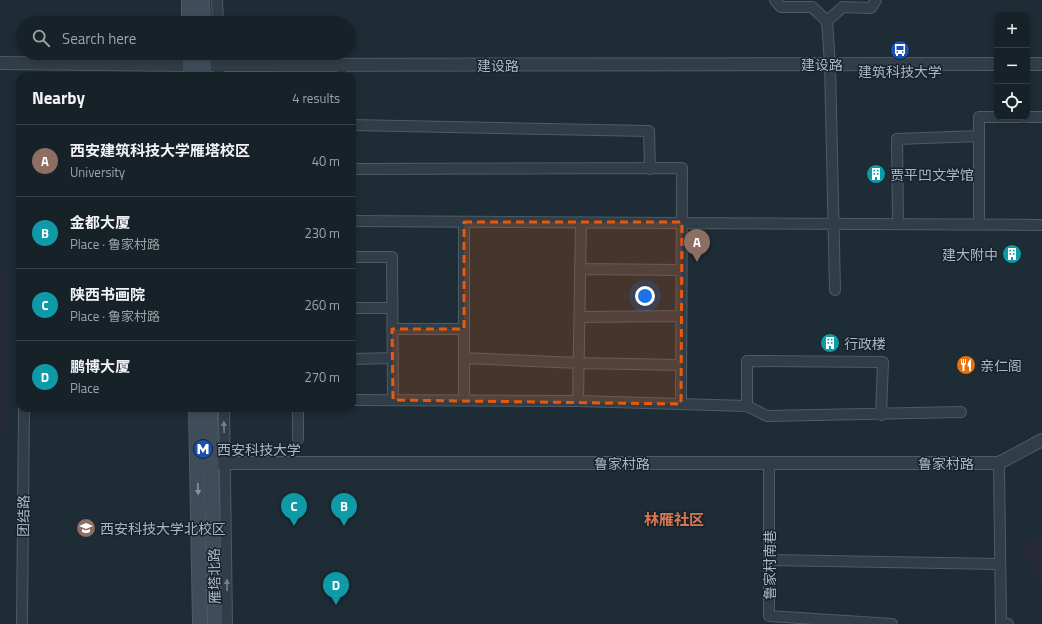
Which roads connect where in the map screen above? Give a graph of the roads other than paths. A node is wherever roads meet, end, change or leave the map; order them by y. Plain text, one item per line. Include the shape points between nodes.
1 (189, 0) edge
2 (202, 0) edge
3 (218, 0) edge
4 (774, 0) edge
5 (876, 0) edge
6 (812, 4) edge
7 (842, 4) edge
8 (189, 16) edge
9 (203, 16) edge
10 (218, 16) edge
11 (827, 21) junction
12 (218, 60) edge
13 (0, 63) edge
14 (830, 64) junction
15 (994, 64) edge
16 (1030, 64) edge
17 (1042, 64) edge
18 (197, 65) edge
19 (219, 71) edge
20 (342, 71) edge
21 (994, 117) edge
22 (1030, 117) edge
23 (1042, 117) edge
24 (356, 125) edge
25 (979, 136) junction
26 (650, 168) junction
27 (356, 169) edge
28 (356, 221) edge
29 (464, 222) junction
30 (581, 222) junction
31 (682, 222) junction
32 (834, 223) junction
33 (898, 223) junction
34 (979, 224) junction
35 (1042, 225) edge
36 (356, 257) edge
37 (580, 269) junction
38 (681, 270) junction
39 (835, 290) dead end
40 (356, 308) edge
41 (392, 308) junction
42 (681, 316) junction
43 (580, 317) junction
44 (392, 329) junction
45 (464, 329) junction
46 (393, 358) junction
47 (464, 358) junction
48 (356, 359) edge
49 (579, 363) junction
50 (680, 365) junction
51 (356, 400) edge
52 (393, 400) junction
53 (464, 400) junction
54 (578, 401) junction
55 (681, 404) junction
56 (747, 406) junction
57 (24, 412) edge
58 (196, 412) edge
59 (211, 412) edge
60 (224, 412) edge
61 (298, 412) edge
62 (961, 412) dead end
63 (882, 415) junction
64 (298, 439) dead end
65 (1042, 440) edge
66 (218, 462) junction
67 (999, 462) junction
68 (197, 463) junction
69 (769, 464) junction
70 (769, 560) junction
71 (1000, 564) junction
72 (22, 624) edge
73 (200, 624) edge
74 (215, 624) edge
75 (228, 624) edge
76 (892, 624) edge
77 (1008, 624) edge

1 - 8 main road
2 - 9 main road
3 - 10 street
4 - 6 street via 781,7
5 - 7 street via 871,8
6 - 11 street
7 - 11 street
11 - 14 street
12 - 19 street
13 - 18 street, 建设路
14 - 15 street, 建设路
14 - 20 street, 建设路
14 - 32 street
16 - 17 street
18 - 19 street, 建设路
19 - 20 street, 建设路
21 - 25 street via 979,117
22 - 23 street
24 - 26 street via 649,131
25 - 33 street via 897,139
25 - 34 street
26 - 27 street
26 - 31 street via 682,168
28 - 29 street
29 - 30 street
29 - 45 street
30 - 31 street
30 - 37 street
31 - 32 street
31 - 38 street
32 - 33 street
32 - 39 street
33 - 34 street
34 - 35 street
36 - 41 street via 392,257
37 - 38 street
37 - 43 street
38 - 42 street
40 - 41 street
41 - 44 street
42 - 43 street
42 - 50 street
43 - 49 street
44 - 45 street
44 - 46 street
45 - 47 street
46 - 48 street
46 - 52 street
47 - 49 street
47 - 53 street
49 - 50 street
49 - 54 street
50 - 55 street
51 - 52 street
52 - 53 street
53 - 54 street
54 - 55 street
55 - 56 street
56 - 63 street via 767,416
56 - 63 street via 747,361 883,362
57 - 72 street, 团结路
58 - 68 main road, 雁塔北路
59 - 66 main road, 雁塔北路
66 -> 60 street
61 - 64 street
62 - 63 street
65 - 67 street, 鲁家村路
66 - 68 street, 鲁家村路
66 - 69 street, 鲁家村路
66 - 74 main road, 雁塔北路
75 -> 66 street
67 - 69 street, 鲁家村路
67 - 71 street
68 -> 73 main road, 雁塔北路
69 - 70 street, 鲁家村南巷
70 - 71 street
70 - 76 street, 鲁家村南巷 via 769,616
71 - 77 street via 1001,623

